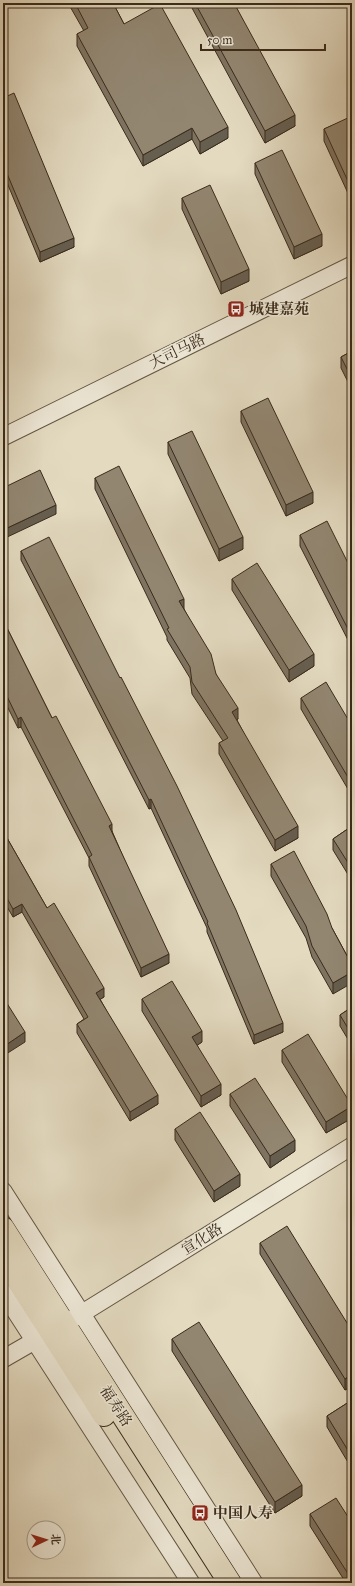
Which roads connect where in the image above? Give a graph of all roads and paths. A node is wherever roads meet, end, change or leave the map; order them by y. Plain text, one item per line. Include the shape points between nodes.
1 (352, 265) edge
2 (3, 437) edge
3 (352, 1146) edge
4 (3, 1191) edge
5 (3, 1228) edge
6 (3, 1257) edge
7 (3, 1292) edge
8 (58, 1328) junction
9 (3, 1359) edge
10 (191, 1583) edge
11 (212, 1583) edge
12 (230, 1583) edge
13 (254, 1583) edge

1 - 2 street, 大司马路
3 - 8 street, 宣化路
4 - 8 street
5 - 8 main road, 福寿路
6 - 8 main road, 福寿路
7 - 8 street
8 - 9 street, 宣化路
8 - 10 street
8 - 11 main road, 福寿路
8 - 12 main road, 福寿路
8 - 13 street

